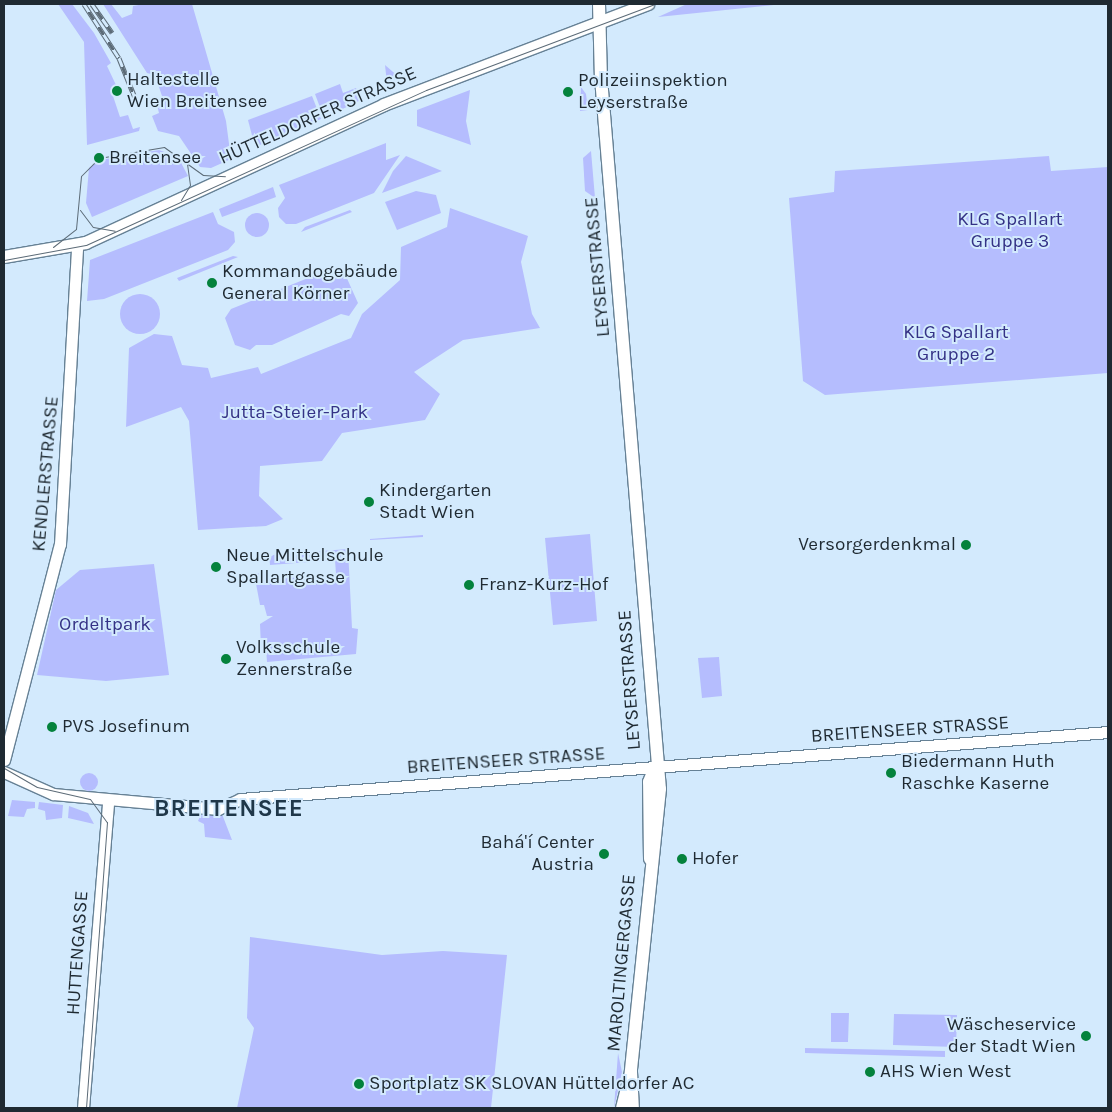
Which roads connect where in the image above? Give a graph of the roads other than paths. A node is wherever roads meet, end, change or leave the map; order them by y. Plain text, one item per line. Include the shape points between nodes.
1 (599, 4) edge
2 (648, 4) edge
3 (598, 24) junction
4 (77, 245) junction
5 (4, 257) edge
6 (1108, 732) edge
7 (4, 760) edge
8 (655, 768) junction
9 (4, 772) edge
10 (108, 801) junction
11 (631, 1072) junction
12 (83, 1108) edge
13 (622, 1108) edge
14 (633, 1108) edge

1 - 3 main road, LEYSERSTRASSE
2 - 3 main road, HÜTTELDORFER STRASSE
3 - 4 main road, HÜTTELDORFER STRASSE via 384,105
3 - 8 main road, LEYSERSTRASSE via 636,508 633,529 640,559
4 - 5 main road, HÜTTELDORFER STRASSE
4 - 7 street, KENDLERSTRASSE via 60,544
6 - 8 street, BREITENSEER STRASSE
8 - 10 street, BREITENSEER STRASSE via 240,799 218,810
8 - 11 main road, MAROLTINGERGASSE via 660,789 650,859
9 - 10 street, BREITENSEER STRASSE via 36,790
10 - 12 street, HUTTENGASSE
11 - 13 main road, MAROLTINGERGASSE
11 - 14 main road, MAROLTINGERGASSE

